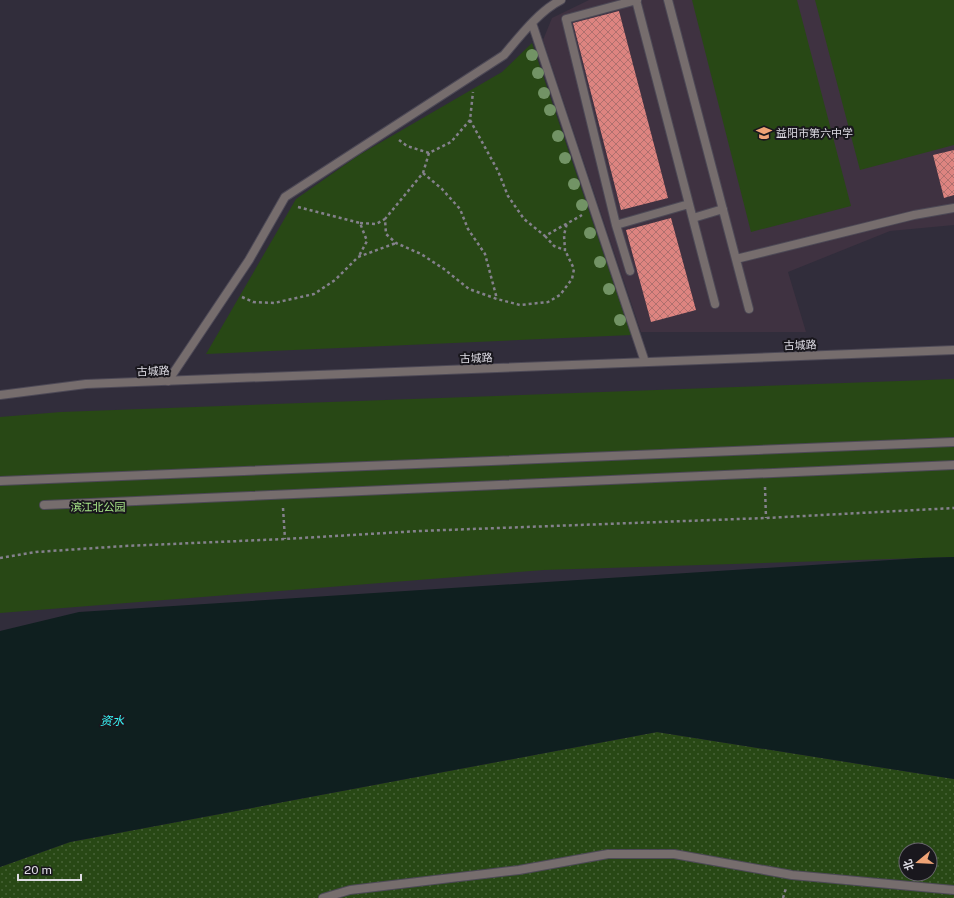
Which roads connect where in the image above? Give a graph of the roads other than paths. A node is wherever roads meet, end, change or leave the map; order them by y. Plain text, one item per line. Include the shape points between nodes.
1 (561, 0) edge
2 (636, 0) edge
3 (668, 0) edge
4 (532, 23) junction
5 (689, 204) junction
6 (954, 208) edge
7 (723, 210) junction
8 (693, 218) junction
9 (616, 225) junction
10 (736, 259) junction
11 (630, 271) dead end
12 (715, 304) dead end
13 (749, 309) dead end
14 (954, 350) edge
15 (645, 362) junction
16 (168, 381) junction
17 (0, 394) edge
18 (954, 442) edge
19 (954, 465) edge
20 (0, 482) edge
21 (44, 505) dead end
22 (954, 890) edge
23 (323, 898) edge

1 - 4 street
2 - 5 street
2 - 9 street via 566,20
3 - 7 street
4 - 15 street
4 - 16 street via 504,55 285,197 250,260
5 - 8 street
5 - 9 street
6 - 10 street via 914,215
7 - 8 street
7 - 10 street
8 - 12 street
9 - 11 street
10 - 13 street
14 - 15 street, 古城路
15 - 16 street, 古城路
16 - 17 street, 古城路 via 86,384
18 - 20 street
19 - 21 street
22 - 23 street via 792,875 674,854 608,854 519,870 350,890

